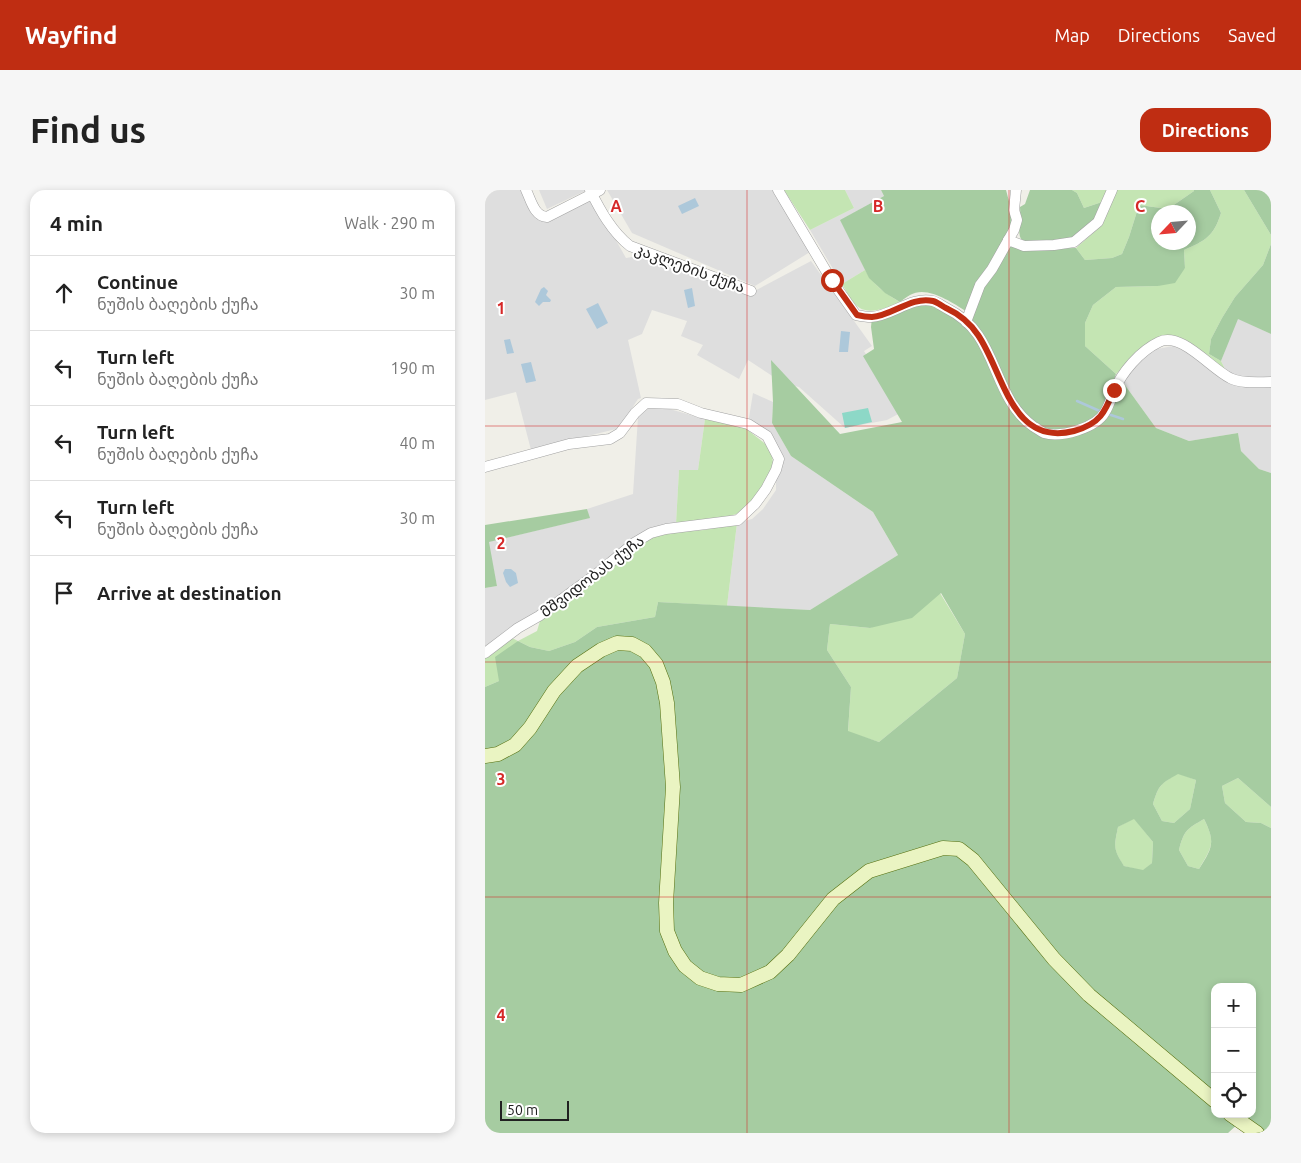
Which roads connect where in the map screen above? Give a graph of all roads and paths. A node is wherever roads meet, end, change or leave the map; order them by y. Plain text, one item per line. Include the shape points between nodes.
1 (526, 190) edge
2 (778, 190) edge
3 (1016, 190) edge
4 (1112, 190) edge
5 (594, 191) edge
6 (1008, 240) junction
7 (751, 291) dead end
8 (967, 322) junction
9 (1271, 382) edge
10 (485, 467) edge
11 (485, 653) edge
12 (485, 756) edge
13 (1211, 1098) edge
14 (1236, 1118) edge
15 (1257, 1133) edge

1 - 5 street, კაკლების ქუჩა via 536,212 547,217
2 - 8 street via 857,315 872,317 914,302 933,301
3 - 6 street via 1014,210 1017,220
4 - 6 street via 1098,222 1074,242 1024,246
5 - 7 street, კაკლების ქუჩა via 613,229 630,246
6 - 8 street via 980,285
8 - 9 street via 989,354 1011,403 1026,421 1043,433 1063,434 1095,423 1105,413 1122,375 1144,352 1166,339 1192,350 1231,379
10 - 11 street, მშვიდობას ქუჩა via 569,444 610,439 620,433 646,403 678,404 748,424 767,436 779,459 776,470 755,504 738,520 651,533
12 - 13 main road via 498,754 515,745 554,690 577,666 617,643 632,644 645,651 656,664 667,704 673,787 667,931 685,966 701,978 718,984 741,985 770,972 788,955 833,899 869,871 943,848 959,849 973,860 1054,959 1083,989
14 - 15 main road

